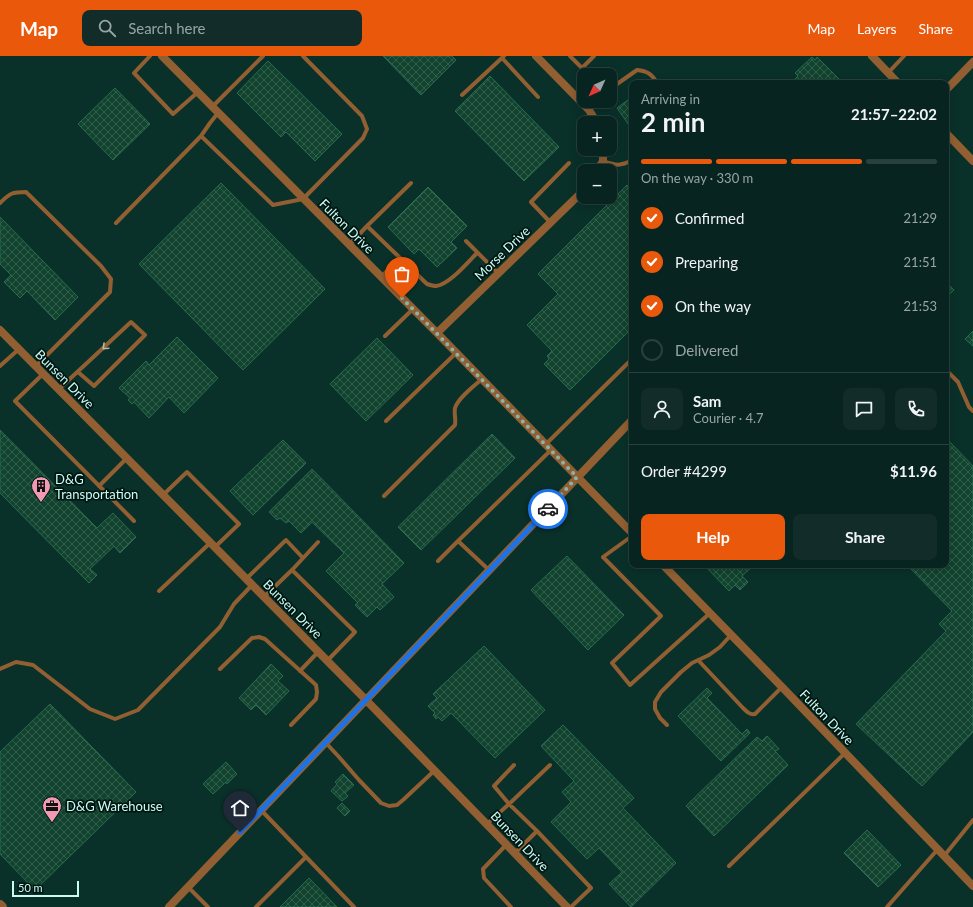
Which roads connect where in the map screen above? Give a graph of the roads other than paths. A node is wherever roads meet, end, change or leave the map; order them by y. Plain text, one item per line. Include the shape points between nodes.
1 (150, 56) edge
2 (162, 56) edge
3 (263, 56) edge
4 (303, 56) edge
5 (536, 56) edge
6 (570, 56) edge
7 (594, 56) edge
8 (872, 56) edge
9 (904, 56) edge
10 (503, 57) edge
11 (973, 62) edge
12 (888, 73) junction
13 (655, 80) edge
14 (895, 80) edge
15 (617, 84) edge
16 (949, 87) edge
17 (198, 92) junction
18 (462, 95) dead end
19 (538, 97) dead end
20 (577, 98) edge
21 (215, 110) junction
22 (201, 136) junction
23 (949, 136) edge
24 (603, 156) edge
25 (603, 161) junction
26 (973, 161) edge
27 (629, 162) edge
28 (569, 163) dead end
29 (601, 164) edge
30 (411, 184) dead end
31 (577, 197) edge
32 (303, 198) junction
33 (0, 203) edge
34 (551, 222) junction
35 (116, 223) dead end
36 (367, 226) junction
37 (466, 242) dead end
38 (349, 245) junction
39 (477, 253) junction
40 (400, 258) junction
41 (498, 273) junction
42 (380, 277) junction
43 (413, 309) junction
44 (0, 330) edge
45 (437, 333) junction
46 (385, 336) dead end
47 (19, 349) junction
48 (456, 353) junction
49 (629, 362) edge
50 (0, 366) edge
51 (36, 366) junction
52 (78, 372) junction
53 (949, 373) edge
54 (43, 374) junction
55 (482, 379) junction
56 (58, 389) junction
57 (973, 410) edge
58 (386, 421) dead end
59 (629, 423) edge
60 (548, 447) junction
61 (127, 458) junction
62 (577, 477) junction
63 (99, 486) junction
64 (163, 495) junction
65 (384, 496) dead end
66 (134, 521) dead end
67 (629, 531) edge
68 (629, 536) edge
69 (458, 541) junction
70 (318, 542) dead end
71 (212, 545) junction
72 (303, 558) junction
73 (438, 561) dead end
74 (666, 568) edge
75 (293, 569) junction
76 (489, 571) junction
77 (249, 582) junction
78 (159, 591) dead end
79 (264, 597) junction
80 (710, 613) junction
81 (731, 635) junction
82 (318, 652) junction
83 (698, 660) junction
84 (327, 661) junction
85 (220, 668) dead end
86 (0, 669) edge
87 (300, 671) junction
88 (782, 687) junction
89 (366, 700) junction
90 (291, 725) dead end
91 (667, 726) dead end
92 (326, 743) junction
93 (845, 753) junction
94 (514, 765) dead end
95 (550, 765) dead end
96 (434, 770) junction
97 (510, 804) junction
98 (261, 810) junction
99 (973, 820) edge
100 (487, 824) junction
101 (537, 831) junction
102 (506, 845) junction
103 (938, 850) junction
104 (515, 853) junction
105 (944, 856) junction
106 (306, 857) junction
107 (729, 866) dead end
108 (973, 886) edge
109 (188, 887) junction
110 (0, 905) edge
111 (2, 907) edge
112 (169, 907) edge
113 (208, 907) edge
114 (256, 907) edge
115 (354, 907) edge
116 (511, 907) edge
117 (567, 907) edge
118 (887, 907) edge

1 - 17 lane via 134,73 173,114
2 - 17 street, Fulton Drive
3 - 21 lane
4 - 32 lane via 362,116 367,129 363,138
5 - 20 street
6 - 7 lane via 582,68
8 - 12 street
9 - 12 lane
10 - 18 lane
10 - 19 lane
11 - 16 street
12 - 14 street
13 - 15 lane via 650,74 638,70
17 - 21 street, Fulton Drive
21 - 22 lane
21 - 32 street, Fulton Drive
22 - 32 lane via 273,205
22 - 35 lane
23 - 26 street
24 - 25 street
25 - 27 lane via 616,165
25 - 29 street
28 - 34 lane via 530,202
30 - 36 lane
31 - 34 street, Morse Drive
32 - 38 street, Fulton Drive
33 - 51 lane via 14,192 26,192 111,279 110,292
34 - 41 street, Morse Drive
36 - 38 lane
36 - 40 lane
37 - 39 lane
38 - 42 street, Fulton Drive
39 - 40 lane via 449,281 435,286 427,284
39 - 41 lane
40 - 42 lane
41 - 45 street, Morse Drive
42 - 43 street, Fulton Drive
43 - 45 street, Fulton Drive
43 - 46 lane
44 - 47 street, Bunsen Drive
45 - 48 street, Fulton Drive
47 - 50 lane
47 - 51 street, Bunsen Drive
48 - 55 street, Fulton Drive
48 - 58 lane
49 - 60 lane
51 - 54 street, Bunsen Drive
52 -> 52 lane via 94,386 145,335 132,322
52 - 56 lane
53 - 57 lane via 958,382 969,407
54 - 56 street, Bunsen Drive
54 - 63 lane via 15,402
55 - 60 street, Fulton Drive
55 - 65 lane via 457,403 455,425
56 - 61 street, Bunsen Drive
59 - 62 street
60 - 62 street, Fulton Drive
60 - 69 lane
61 - 63 lane
61 - 64 street, Bunsen Drive
62 - 67 street, Fulton Drive
62 - 76 street
63 - 66 lane
64 - 71 street, Bunsen Drive
64 - 71 lane via 187,472 239,524
68 - 80 lane via 603,557 660,616 612,663 630,685
69 - 73 lane
69 - 76 lane
70 - 72 lane
71 - 77 street, Bunsen Drive
71 - 78 lane
72 - 75 lane
72 - 77 lane via 286,540
74 - 80 street, Fulton Drive
75 - 79 lane
75 - 84 lane via 355,632
76 - 89 street
77 - 79 street, Bunsen Drive
77 - 86 lane via 220,626 138,710 115,718 90,709 33,665 16,662
79 - 82 street, Bunsen Drive
80 - 81 street, Fulton Drive
81 - 83 lane via 720,647
81 - 88 street, Fulton Drive
82 - 84 street, Bunsen Drive
82 - 87 lane
83 - 88 lane via 749,714 755,714
83 - 91 lane via 681,672 661,692 655,702 655,709
84 - 89 street, Bunsen Drive
85 - 87 lane via 252,638 259,637 266,639
87 - 90 lane via 316,685 316,698
88 - 93 street, Fulton Drive
89 - 92 street
89 - 96 street, Bunsen Drive
92 - 96 lane via 381,803 389,806 397,805
92 - 98 street
93 - 103 street, Fulton Drive
93 - 107 lane
94 - 97 lane via 494,786
95 - 97 lane
96 - 100 street, Bunsen Drive
97 - 100 lane
97 - 101 lane
98 - 106 lane
98 - 109 street
99 - 105 lane
100 - 102 street, Bunsen Drive
101 - 104 lane
101 - 117 lane via 591,888
102 - 104 street, Bunsen Drive
102 - 116 lane via 483,869 484,878
103 - 105 street, Fulton Drive
103 - 118 lane
104 - 117 street, Bunsen Drive
105 - 108 street, Fulton Drive
106 - 114 lane
106 - 115 lane
109 - 112 street
109 - 113 lane
110 - 111 street

